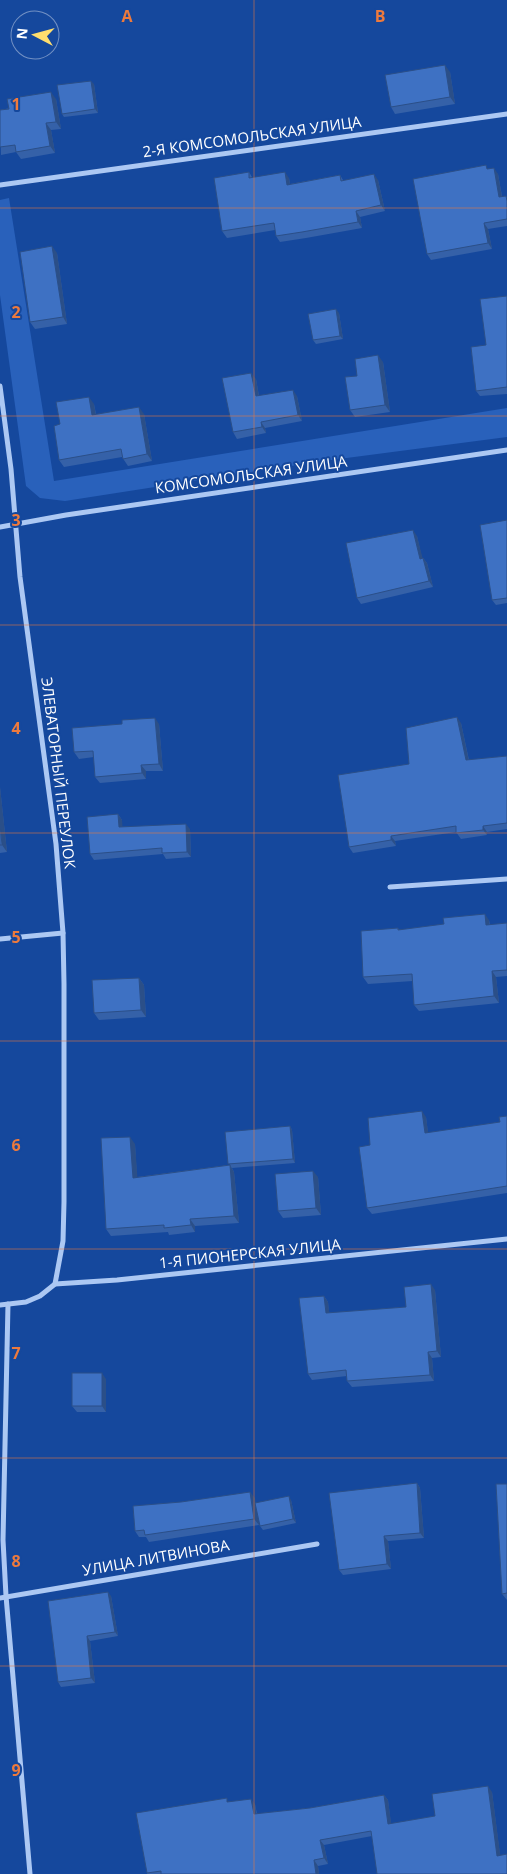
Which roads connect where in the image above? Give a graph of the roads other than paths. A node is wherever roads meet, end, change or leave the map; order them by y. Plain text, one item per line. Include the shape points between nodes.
1 (507, 114) edge
2 (0, 185) edge
3 (0, 386) edge
4 (507, 450) edge
5 (15, 525) junction
6 (0, 527) edge
7 (507, 879) edge
8 (390, 887) dead end
9 (63, 932) junction
10 (0, 940) edge
11 (507, 1239) edge
12 (55, 1284) junction
13 (8, 1304) junction
14 (0, 1305) edge
15 (317, 1544) dead end
16 (3, 1597) edge
17 (30, 1874) edge

1 - 2 street, 2-Я КОМСОМОЛЬСКАЯ УЛИЦА
3 - 5 street, ЭЛЕВАТОРНЫЙ ПЕРЕУЛОК
4 - 5 street, КОМСОМОЛЬСКАЯ УЛИЦА
5 - 6 street, КОМСОМОЛЬСКАЯ УЛИЦА
5 - 9 street, ЭЛЕВАТОРНЫЙ ПЕРЕУЛОК via 56,844
7 - 8 street
9 - 10 street
9 - 12 street, ЭЛЕВАТОРНЫЙ ПЕРЕУЛОК via 64,1202 63,1241
11 - 12 street, 1-Я ПИОНЕРСКАЯ УЛИЦА
12 - 13 street via 26,1302
13 - 14 street
13 - 16 street
15 - 16 street, УЛИЦА ЛИТВИНОВА
16 - 17 street

